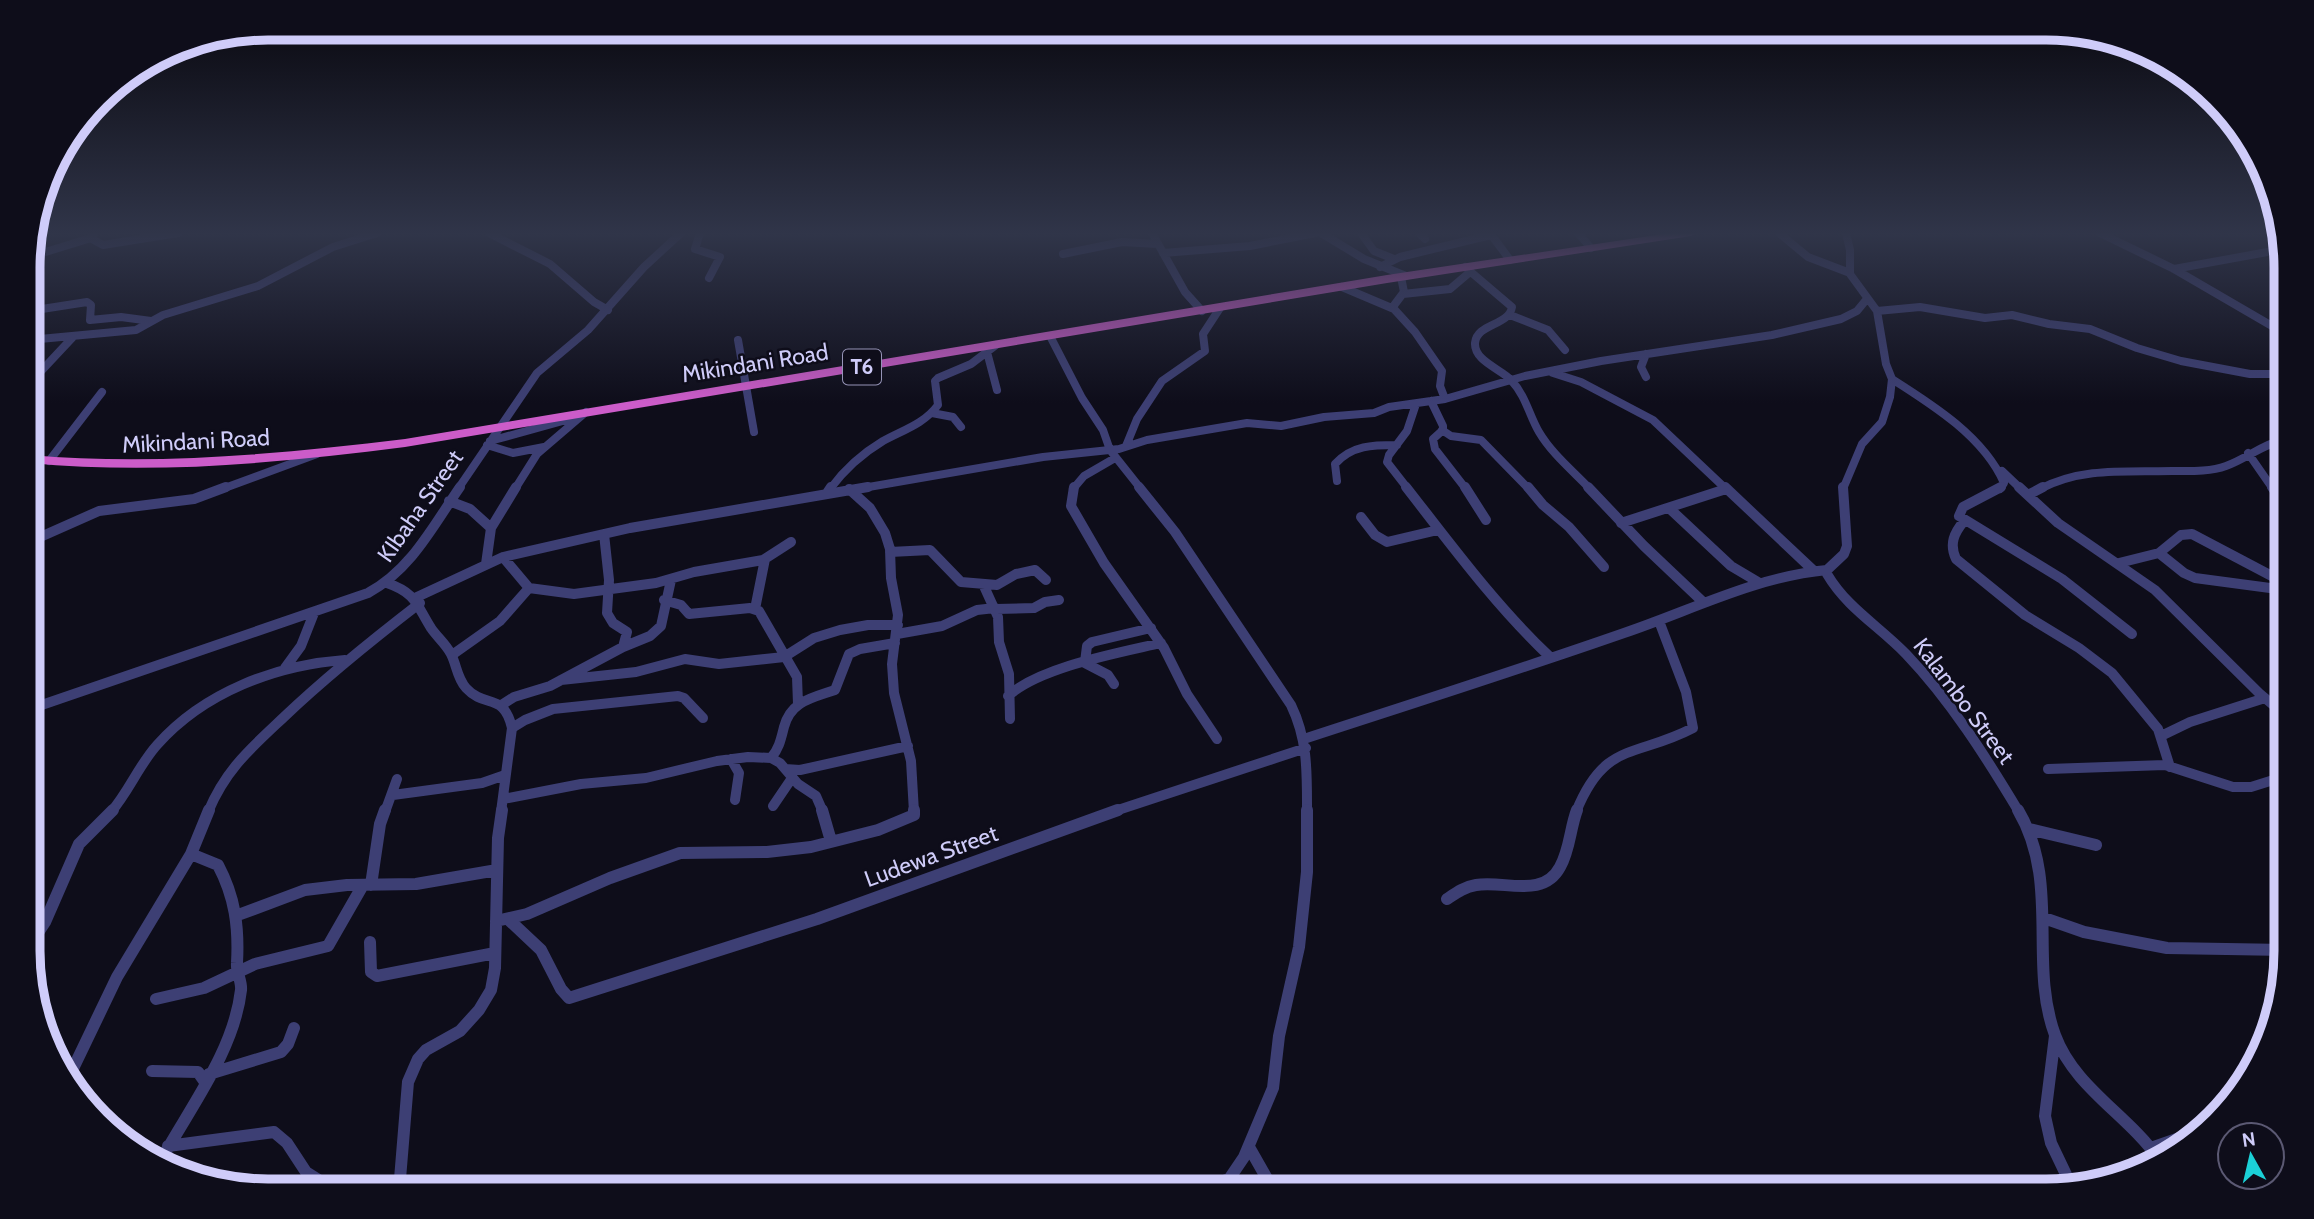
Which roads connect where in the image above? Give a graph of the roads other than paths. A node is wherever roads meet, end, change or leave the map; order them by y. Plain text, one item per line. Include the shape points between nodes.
1 (244, 290) edge
2 (580, 290) edge
3 (624, 290) edge
4 (1184, 290) edge
5 (1325, 290) edge
6 (1349, 290) edge
7 (1403, 290) edge
8 (1442, 290) edge
9 (1491, 290) edge
10 (1860, 290) edge
11 (2210, 290) edge
12 (1403, 294) junction
13 (1866, 300) junction
14 (1220, 308) junction
15 (1392, 308) junction
16 (41, 309) edge
17 (608, 310) junction
18 (1202, 311) junction
19 (1877, 311) junction
20 (1510, 315) junction
21 (152, 321) junction
22 (2274, 327) edge
23 (1050, 336) junction
24 (73, 337) junction
25 (41, 339) edge
26 (738, 340) dead end
27 (991, 348) junction
28 (1564, 350) dead end
29 (1646, 354) junction
30 (41, 371) edge
31 (1550, 372) junction
32 (2274, 374) edge
33 (1646, 377) dead end
34 (1892, 379) junction
35 (1511, 381) junction
36 (745, 386) junction
37 (997, 390) dead end
38 (103, 392) dead end
39 (1446, 399) junction
40 (1431, 401) junction
41 (1416, 404) junction
42 (932, 413) junction
43 (584, 414) junction
44 (500, 425) junction
45 (961, 427) dead end
46 (1442, 430) junction
47 (754, 432) dead end
48 (2274, 442) edge
49 (488, 443) junction
50 (1397, 445) junction
51 (1126, 446) junction
52 (545, 447) junction
53 (2248, 453) junction
54 (317, 454) junction
55 (1113, 454) junction
56 (41, 460) edge
57 (49, 461) junction
58 (1999, 469) junction
59 (1337, 481) dead end
60 (849, 489) junction
61 (1726, 489) junction
62 (2274, 490) edge
63 (827, 492) junction
64 (2028, 495) junction
65 (449, 501) junction
66 (1669, 508) junction
67 (1362, 517) dead end
68 (1486, 520) dead end
69 (1964, 521) junction
70 (1621, 523) junction
71 (491, 528) junction
72 (1438, 530) junction
73 (604, 534) junction
74 (41, 537) edge
75 (791, 542) dead end
76 (890, 552) junction
77 (2159, 553) junction
78 (503, 557) junction
79 (765, 559) junction
80 (2119, 563) junction
81 (486, 564) junction
82 (1604, 567) dead end
83 (1827, 570) junction
84 (1814, 571) junction
85 (2274, 577) edge
86 (671, 580) junction
87 (1046, 580) dead end
88 (1758, 582) junction
89 (387, 583) junction
90 (983, 584) junction
91 (529, 588) junction
92 (2274, 589) edge
93 (608, 590) junction
94 (419, 600) junction
95 (664, 600) junction
96 (1059, 600) dead end
97 (1703, 602) junction
98 (995, 608) junction
99 (755, 609) junction
100 (314, 613) junction
101 (1659, 621) junction
102 (1151, 628) junction
103 (897, 634) junction
104 (2132, 634) dead end
105 (1118, 635) junction
106 (1161, 643) junction
107 (623, 647) junction
108 (1120, 652) junction
109 (452, 656) junction
110 (784, 657) junction
111 (1550, 657) junction
112 (345, 660) junction
113 (1084, 662) junction
114 (284, 669) junction
115 (561, 680) junction
116 (1114, 684) dead end
117 (1008, 696) junction
118 (2265, 698) junction
119 (503, 704) junction
120 (798, 704) junction
121 (40, 706) edge
122 (2274, 706) edge
123 (703, 718) dead end
124 (1010, 719) dead end
125 (512, 727) junction
126 (2161, 736) junction
127 (1217, 739) dead end
128 (1305, 744) junction
129 (908, 746) junction
130 (771, 758) junction
131 (731, 759) junction
132 (2170, 766) junction
133 (2048, 769) dead end
134 (789, 773) junction
135 (505, 775) junction
136 (397, 779) dead end
137 (2274, 780) edge
138 (393, 795) junction
139 (503, 799) junction
140 (735, 800) dead end
141 (773, 806) dead end
142 (2029, 829) junction
143 (831, 841) junction
144 (2096, 845) dead end
145 (191, 854) junction
146 (497, 870) junction
147 (367, 885) junction
148 (1447, 899) dead end
149 (238, 915) junction
150 (2044, 918) junction
151 (509, 920) junction
152 (496, 921) junction
153 (40, 930) edge
154 (370, 942) dead end
155 (2274, 950) edge
156 (495, 953) junction
157 (237, 973) junction
158 (156, 999) dead end
159 (294, 1028) dead end
160 (2055, 1036) junction
161 (73, 1068) edge
162 (152, 1071) dead end
163 (207, 1078) junction
164 (168, 1146) junction
165 (1249, 1147) junction
166 (2153, 1152) edge
167 (164, 1153) edge
168 (2067, 1177) edge
169 (1228, 1178) edge
170 (1267, 1178) edge
171 (312, 1179) edge
172 (399, 1179) edge

1 - 21 street
2 - 17 street
3 - 17 street, KIbaha Street
4 - 18 street
5 - 14 highway, Mikindani Road / T6
6 - 15 street
7 - 12 street
8 - 12 street
9 - 20 street via 1511,307
10 - 13 street
11 - 22 street
12 - 15 street
13 - 19 street
13 - 29 street via 1841,319 1762,337
14 - 18 highway, Mikindani Road / T6
14 - 51 street via 1203,334 1205,351 1163,381
15 - 39 street via 1442,371 1440,386
16 - 21 street via 87,302 90,320
17 - 44 street, KIbaha Street via 537,373
18 - 23 highway, Mikindani Road / T6
19 - 32 street via 1899,307 1943,309 1985,318 2012,315 2090,329 2181,361
19 - 34 street
20 - 28 street via 1548,330
20 - 35 street via 1481,332 1475,343 1482,358
21 - 24 street via 129,332
23 - 27 highway, Mikindani Road / T6
23 - 55 street
24 - 25 street
24 - 30 street
26 - 36 street
27 - 36 highway, Mikindani Road / T6
27 - 37 street
27 - 42 street via 971,364 938,377 938,405
29 - 31 street
29 - 33 street via 1641,366
31 - 35 street
31 - 61 street via 1581,382 1644,414
34 - 58 street via 1940,411
34 - 83 street via 1882,422 1862,444 1843,484 1847,546
35 - 39 street
35 - 70 street via 1531,407 1542,438
36 - 43 highway, Mikindani Road / T6
36 - 47 street
38 - 57 street
39 - 40 street
40 - 41 street
40 - 46 street
41 - 50 street
41 - 51 street via 1288,426 1247,423
42 - 45 street via 953,417
42 - 63 street via 870,450
43 - 44 highway, Mikindani Road / T6
43 - 49 street
43 - 52 street
44 - 49 street, KIbaha Street
44 - 54 highway, Mikindani Road / T6
46 - 68 street via 1433,439 1435,449
46 - 82 street via 1451,436 1482,440
48 - 53 street
49 - 52 street via 513,453
49 - 65 street, KIbaha Street
50 - 59 street via 1362,446 1346,453 1335,464
50 - 72 street via 1387,463
51 - 55 street
52 - 71 street
53 - 62 street
53 - 64 street via 2234,463 2209,470 2089,472
54 - 57 highway, Mikindani Road / T6 via 183,465
54 - 74 street via 194,499 99,511
55 - 60 street via 1073,452
55 - 102 street via 1077,482 1071,506 1104,563
55 - 128 street via 1175,532 1291,705
56 - 57 highway, Mikindani Road / T6
58 - 64 street
58 - 69 street via 2004,483 2000,489 1963,507 1959,516
60 - 63 street
60 - 76 street via 870,508
61 - 66 street
61 - 84 street
63 - 73 street
64 - 80 street via 2058,523
65 - 71 street via 470,509
65 - 89 street, KIbaha Street via 409,562
66 - 70 street
66 - 88 street via 1731,566
67 - 72 street via 1375,535 1387,542
69 - 104 street via 2062,579
69 - 126 street via 1951,547 1963,567 2112,673
70 - 97 street
71 - 81 street
72 - 111 street
73 - 78 street
73 - 93 street
75 - 79 street
76 - 90 street via 930,550 958,580
76 - 103 street
77 - 80 street
77 - 85 street via 2181,535 2192,534
77 - 92 street via 2195,578
78 - 81 street
78 - 91 street
79 - 86 street
79 - 99 street
80 - 118 street via 2155,590
81 - 94 street
83 - 84 street, Ludewa Street
83 - 142 street, Kalambo Street via 1834,587 1908,657 1949,708
84 - 88 street, Ludewa Street
86 - 93 street
86 - 95 street
87 - 90 street via 1035,570 1016,574 1001,584
88 - 97 street, Ludewa Street
89 - 94 street
89 - 100 street, KIbaha Street
90 - 98 street
91 - 93 street via 573,594
91 - 109 street via 493,626
93 - 107 street via 607,613 628,635
94 - 109 street
94 - 112 street
95 - 99 street via 681,605 689,614
95 - 107 street via 665,620 660,628
96 - 98 street via 1034,608
97 - 101 street, Ludewa Street
98 - 103 street via 976,610 942,626
98 - 117 street via 1009,674
99 - 110 street via 764,617
100 - 114 street via 301,646
100 - 121 street, KIbaha Street
101 - 111 street, Ludewa Street
101 - 148 street via 1693,728 1605,764 1573,821 1557,874 1548,881 1525,886 1464,886
102 - 105 street
102 - 106 street
103 - 110 street via 845,629 814,638
103 - 120 street via 852,652 835,690
103 - 129 street via 894,693
105 - 108 street via 1123,646
105 - 113 street via 1092,642
106 - 108 street
106 - 127 street via 1192,704
107 - 115 street
108 - 113 street
109 - 119 street via 465,688
110 - 115 street via 719,664 685,659 636,672
110 - 120 street via 797,677
111 - 128 street, Ludewa Street
112 - 114 street
112 - 145 street via 234,764 214,795
113 - 116 street via 1108,675
113 - 117 street via 1020,685
114 - 153 street via 195,712 157,744 112,810 78,845
115 - 119 street
117 - 124 street
118 - 122 street
118 - 126 street
119 - 125 street
120 - 130 street via 783,725 781,747
123 - 125 street via 678,696 553,710 531,715
125 - 135 street
126 - 132 street
128 - 151 street, Ludewa Street via 828,915 569,998 558,986 543,952
128 - 165 street via 1308,851 1299,947 1279,1036 1273,1088
129 - 134 street
129 - 143 street via 914,815
130 - 131 street
130 - 134 street
131 - 139 street via 643,778
131 - 140 street via 740,771
132 - 133 street
132 - 137 street via 2233,787
134 - 141 street
134 - 143 street via 816,796
135 - 138 street via 482,783
135 - 139 street
136 - 138 street
138 - 147 street via 380,824
139 - 146 street
142 - 144 street
142 - 150 street, Kalambo Street via 2038,857
143 - 151 street via 761,853 684,852
145 - 149 street via 218,865
145 - 161 street via 117,977
146 - 147 street via 416,884
146 - 152 street
147 - 149 street via 299,891
147 - 157 street via 328,946 261,962
149 - 157 street
150 - 155 street via 2084,932 2167,948
150 - 160 street, Kalambo Street
151 - 152 street
152 - 156 street
154 - 156 street via 371,972 377,976
156 - 172 street via 491,990 479,1010 460,1031 426,1050 412,1068
157 - 158 street via 189,993
157 - 163 street via 242,985 236,1009
159 - 163 street via 281,1052
160 - 166 street, Kalambo Street via 2079,1072
160 - 168 street, Kalambo Street via 2045,1116 2051,1143
162 - 163 street via 198,1072
163 - 164 street
164 - 167 street
164 - 171 street via 274,1132 283,1137
165 - 169 street
165 - 170 street

